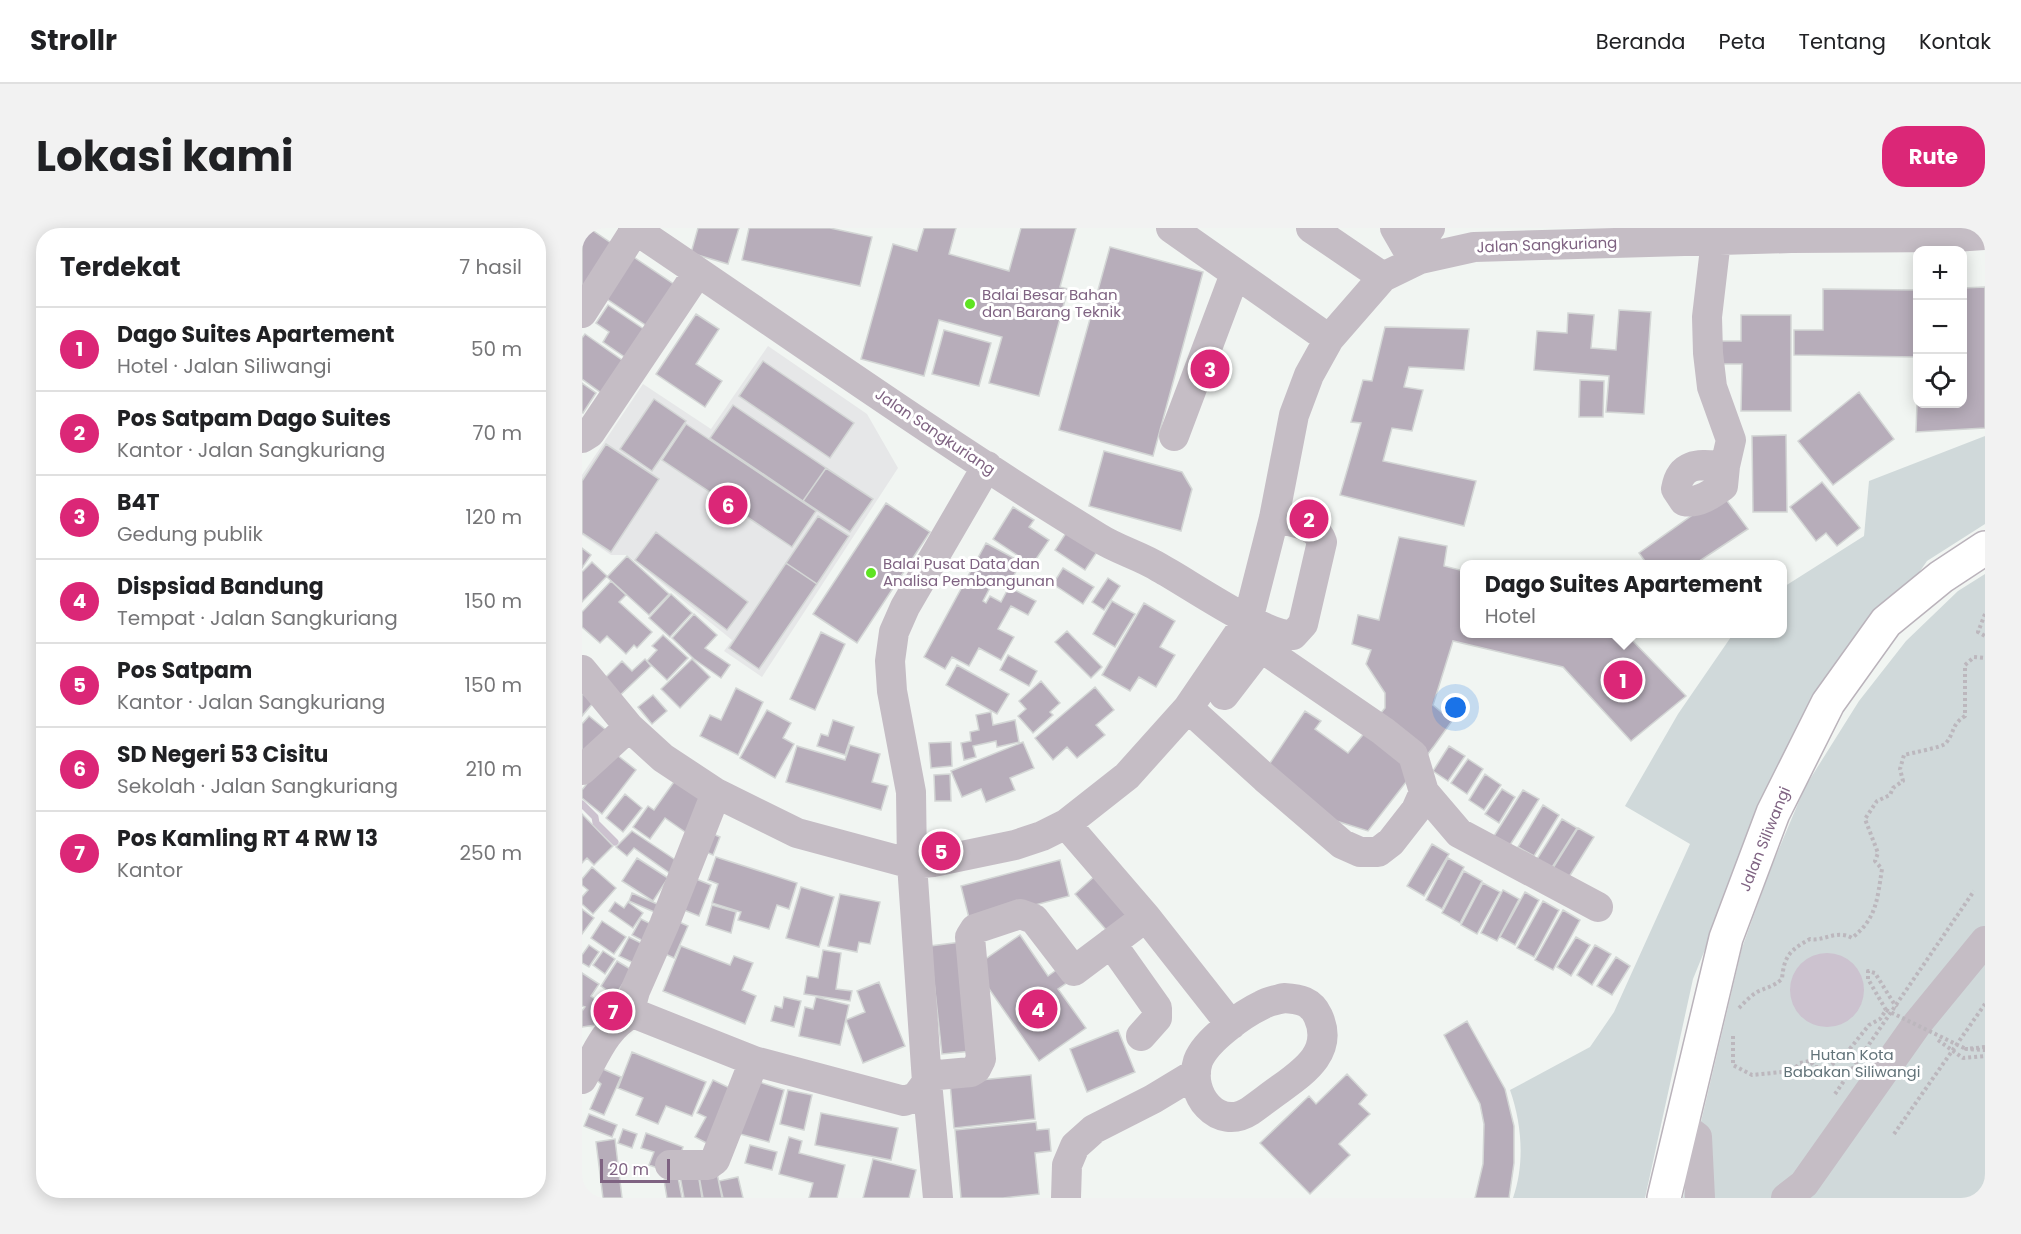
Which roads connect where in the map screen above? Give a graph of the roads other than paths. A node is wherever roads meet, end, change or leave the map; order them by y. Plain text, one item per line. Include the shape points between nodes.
1 (1171, 228) edge
2 (1311, 228) edge
3 (1430, 228) edge
4 (634, 229) edge
5 (1823, 233) edge
6 (1681, 234) edge
7 (1985, 235) edge
8 (1550, 236) edge
9 (1716, 240) junction
10 (1953, 244) edge
11 (1407, 246) edge
12 (698, 272) junction
13 (1236, 274) junction
14 (1383, 277) junction
15 (582, 312) edge
16 (1329, 339) junction
17 (1174, 436) dead end
18 (582, 438) edge
19 (987, 466) junction
20 (1725, 466) dead end
21 (1274, 518) junction
22 (1985, 548) edge
23 (1249, 633) junction
24 (582, 670) edge
25 (1224, 694) dead end
26 (1193, 713) junction
27 (629, 726) junction
28 (582, 770) edge
29 (1424, 792) junction
30 (716, 793) junction
31 (1071, 829) junction
32 (913, 873) junction
33 (1598, 907) dead end
34 (1146, 917) junction
35 (1985, 941) edge
36 (1111, 943) junction
37 (633, 1013) junction
38 (1231, 1025) junction
39 (1141, 1036) dead end
40 (754, 1061) junction
41 (1196, 1073) junction
42 (582, 1079) edge
43 (927, 1079) junction
44 (1681, 1125) junction
45 (670, 1165) dead end
46 (938, 1198) edge
47 (1066, 1198) edge
48 (1664, 1198) edge
49 (1700, 1198) edge
50 (1786, 1198) edge

1 - 13 street
2 - 14 street
3 - 11 street via 1421,246
4 - 12 street, Jalan Sangkuriang
4 - 15 street
5 - 9 street, Jalan Sangkuriang
5 - 10 street, Jalan Sangkuriang
6 - 8 street, Jalan Sangkuriang
6 - 9 street, Jalan Sangkuriang
7 - 10 street, Jalan Sangkuriang
8 - 11 street, Jalan Sangkuriang via 1474,247
9 - 20 street via 1707,317 1708,353 1712,387 1731,440
11 - 14 street, Jalan Sangkuriang
12 - 18 street via 590,433
12 - 19 street, Jalan Sangkuriang
13 - 16 street
13 - 17 street
14 - 16 street, Jalan Sangkuriang
16 - 21 street, Jalan Sangkuriang via 1309,375 1294,415
19 - 23 street, Jalan Sangkuriang via 1102,540 1157,566
19 - 32 street via 905,607 894,633 890,661 892,691 909,775
21 - 23 street, Jalan Sangkuriang
21 - 23 street via 1311,528 1322,542 1303,624 1293,635
22 - 44 main road, Jalan Siliwangi via 1941,577 1886,622 1828,703 1773,813 1726,938
23 - 25 street
23 - 26 street, Jalan Sangkuriang
23 - 29 street via 1413,755
24 - 27 street, Jalan Sangkuriang
26 - 29 street via 1342,844 1360,852 1378,852 1391,842 1416,810
26 - 31 street, Jalan Sangkuriang
27 - 28 street
27 - 30 street, Jalan Sangkuriang via 663,758
29 - 33 street via 1459,833
30 - 32 street, Jalan Sangkuriang via 797,833
30 - 37 street via 635,991
31 - 32 street, Jalan Sangkuriang via 933,862
31 - 34 street
32 - 43 street
34 - 36 street
34 - 38 street
35 - 50 street via 1917,1024 1804,1184
36 - 39 street via 1157,1008 1156,1018
36 - 43 street via 1074,971 1034,919 1020,915 975,929 970,937 981,1059 970,1072
37 - 40 street
37 - 42 street via 609,1030
38 - 41 street via 1205,1049
38 - 41 street via 1265,1003 1300,999 1317,1014 1323,1040 1312,1063 1241,1116 1228,1117 1206,1107
40 - 43 street via 904,1101 916,1097
40 - 45 street via 715,1160 708,1165
41 - 47 street via 1094,1129 1075,1146 1067,1165
43 - 46 street
44 - 48 main road, Jalan Siliwangi
44 - 49 street via 1697,1137

